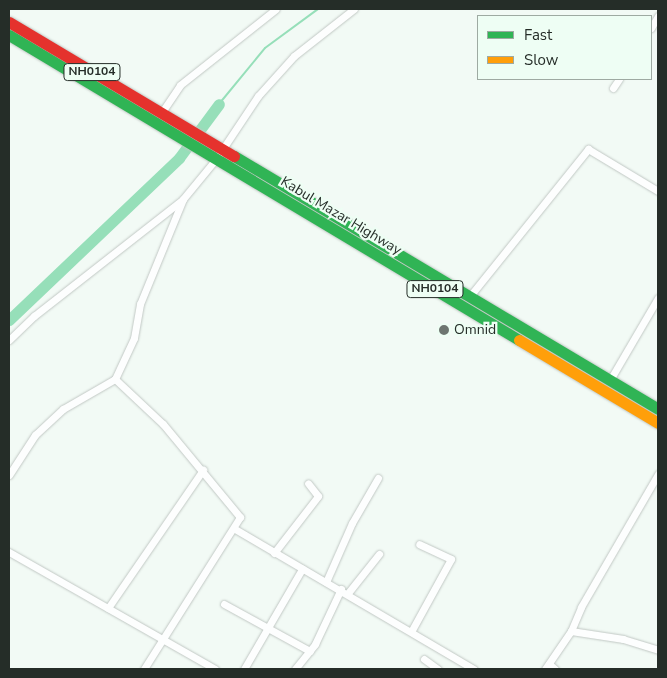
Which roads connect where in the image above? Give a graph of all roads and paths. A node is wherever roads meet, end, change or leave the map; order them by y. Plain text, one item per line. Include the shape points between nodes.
1 (276, 9) edge
2 (354, 9) edge
3 (9, 22) edge
4 (9, 35) edge
5 (618, 80) edge
6 (613, 88) dead end
7 (162, 112) junction
8 (173, 126) junction
9 (220, 146) junction
10 (214, 158) junction
11 (658, 191) edge
12 (184, 199) junction
13 (470, 296) junction
14 (658, 298) edge
15 (9, 340) edge
16 (116, 379) junction
17 (610, 380) junction
18 (658, 409) edge
19 (658, 423) edge
20 (203, 470) junction
21 (658, 474) edge
22 (9, 475) edge
23 (378, 478) dead end
24 (308, 483) dead end
25 (235, 529) junction
26 (419, 544) dead end
27 (9, 552) edge
28 (274, 553) junction
29 (379, 554) dead end
30 (302, 569) junction
31 (326, 582) junction
32 (345, 591) junction
33 (224, 604) dead end
34 (108, 608) junction
35 (268, 628) junction
36 (412, 630) junction
37 (571, 631) junction
38 (163, 639) junction
39 (658, 650) edge
40 (310, 651) junction
41 (424, 659) dead end
42 (550, 668) edge
43 (144, 669) edge
44 (215, 669) edge
45 (244, 669) edge
46 (295, 669) edge
47 (438, 669) edge
48 (474, 669) edge

1 - 7 street via 180,85
2 - 9 street via 294,56
3 - 7 highway, Kabul Mazar Highway / NH0104
4 - 8 highway, Kabul Mazar Highway / NH0104
5 - 6 street
7 - 8 highway, Kabul Mazar Highway / NH0104
8 - 9 highway, Kabul Mazar Highway / NH0104
8 - 10 highway, Kabul Mazar Highway / NH0104
9 - 10 street
9 - 13 highway, Kabul Mazar Highway / NH0104
10 - 12 street
10 - 19 highway, Kabul Mazar Highway / NH0104
11 - 13 street via 588,149
12 - 15 street via 34,316
12 - 16 street via 140,304 134,338
13 - 17 highway, Kabul Mazar Highway / NH0104
14 - 17 street
16 - 20 street via 163,424
16 - 22 street via 63,409 35,434
17 - 18 highway, Kabul Mazar Highway / NH0104
20 - 25 street via 240,517
20 - 34 street
21 - 37 street
23 - 31 street via 352,523
24 - 28 street via 318,496
25 - 28 street
25 - 38 street
26 - 36 street via 451,559
27 - 34 street
28 - 30 street
29 - 32 street
30 - 31 street
30 - 35 street
31 - 32 street
32 - 36 street
32 - 40 street
33 - 35 street
34 - 38 street
35 - 40 street
35 - 45 street
36 - 48 street
37 - 39 street via 623,639
37 - 42 street
38 - 43 street
38 - 44 street
40 - 46 street
41 - 47 street

